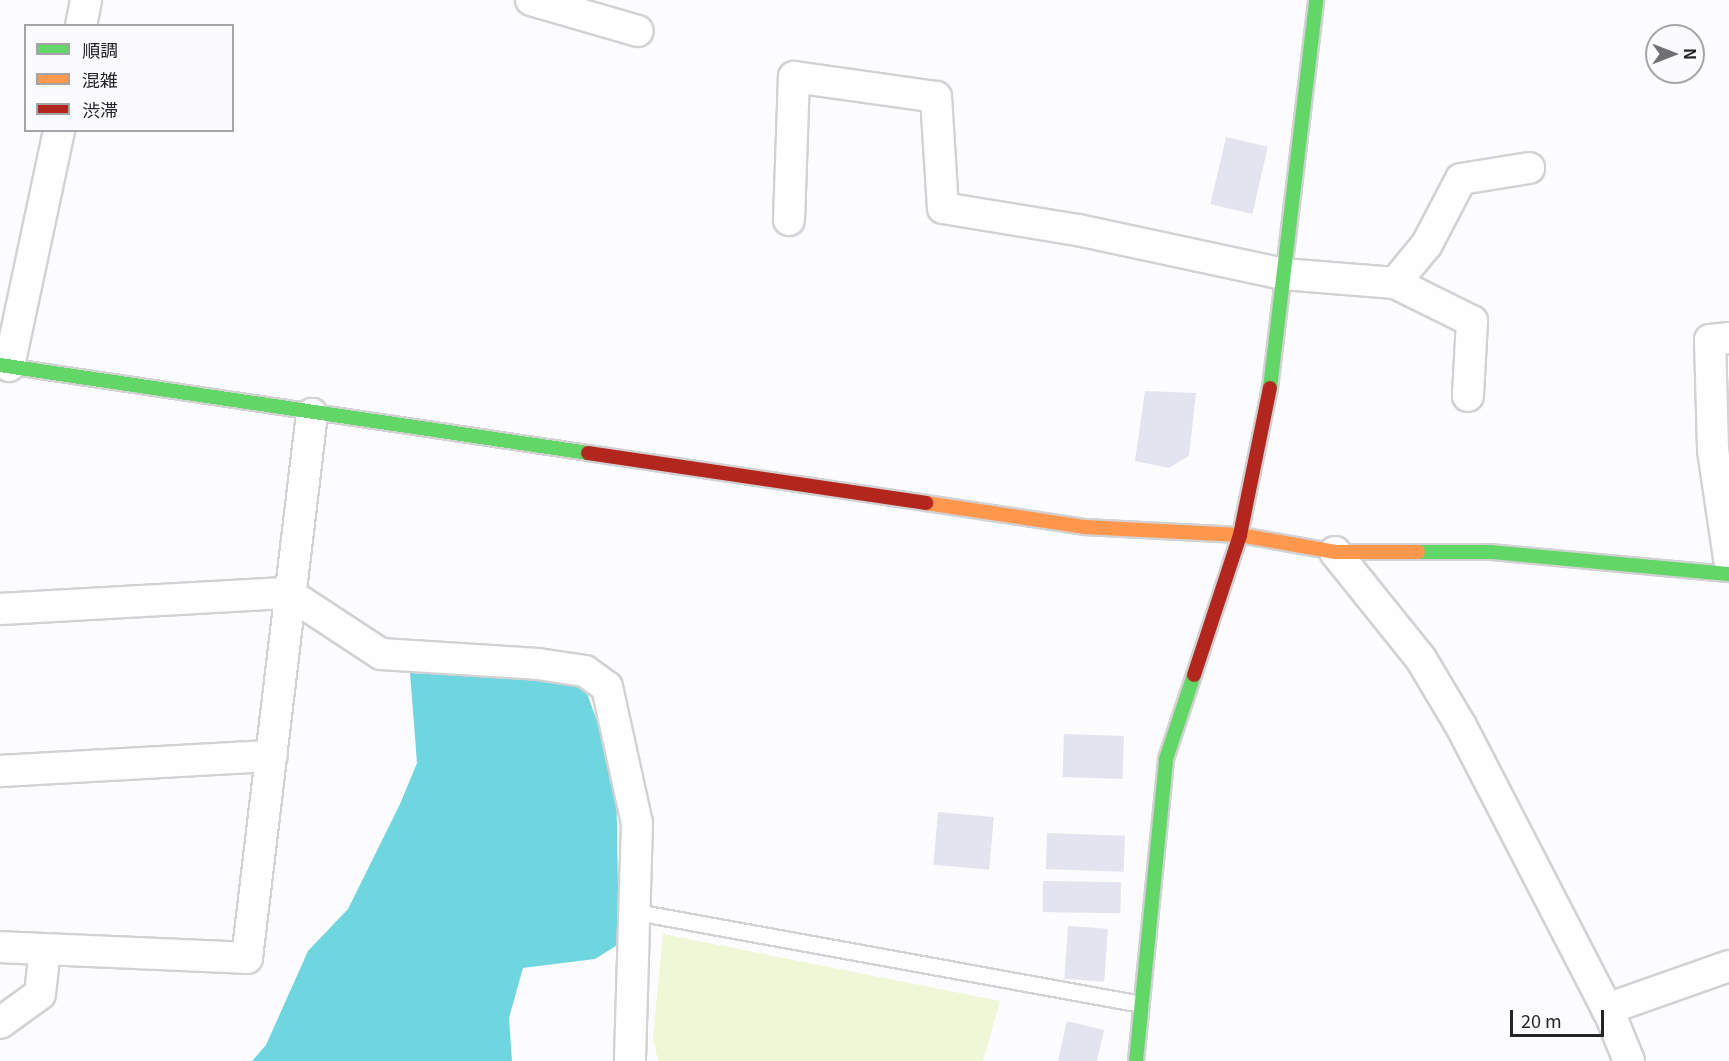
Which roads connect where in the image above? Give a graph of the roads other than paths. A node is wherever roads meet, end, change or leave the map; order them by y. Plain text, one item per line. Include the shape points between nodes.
1 (86, 0) edge
2 (531, 0) edge
3 (1316, 0) edge
4 (81, 24) edge
5 (638, 31) dead end
6 (58, 132) edge
7 (1529, 168) dead end
8 (789, 220) dead end
9 (1283, 274) junction
10 (1395, 283) junction
11 (1729, 338) edge
12 (4, 365) edge
13 (1468, 396) dead end
14 (312, 414) junction
15 (1240, 535) junction
16 (1335, 552) junction
17 (1729, 559) edge
18 (1729, 574) edge
19 (288, 593) junction
20 (0, 609) edge
21 (272, 756) junction
22 (0, 771) edge
23 (636, 912) junction
24 (0, 947) edge
25 (45, 949) junction
26 (1729, 966) edge
27 (1141, 1004) junction
28 (1606, 1009) junction
29 (0, 1023) edge
30 (630, 1061) edge
31 (1136, 1061) edge
32 (1629, 1061) edge

1 - 4 street
2 - 5 street
3 - 9 street
6 - 12 street
7 - 10 street via 1461,179 1428,244
8 - 9 street via 794,77 936,97 943,208 1078,230
9 - 10 street
9 - 15 street via 1268,407
10 - 13 street via 1472,321
11 - 17 street via 1710,340 1713,450
12 - 14 street
14 - 15 street via 908,497 1084,527
14 - 19 street
15 - 16 street
15 - 27 street via 1166,759
16 - 18 street via 1491,552
16 - 28 street via 1421,659 1461,726
19 - 20 street
19 - 21 street via 285,672
19 - 23 street via 381,654 538,664 585,671 607,687 637,823
21 - 22 street
21 - 25 street via 247,958
23 - 27 lane
23 - 30 street
24 - 25 street
25 - 29 street via 40,994
26 - 28 street
27 - 31 street
28 - 32 street

